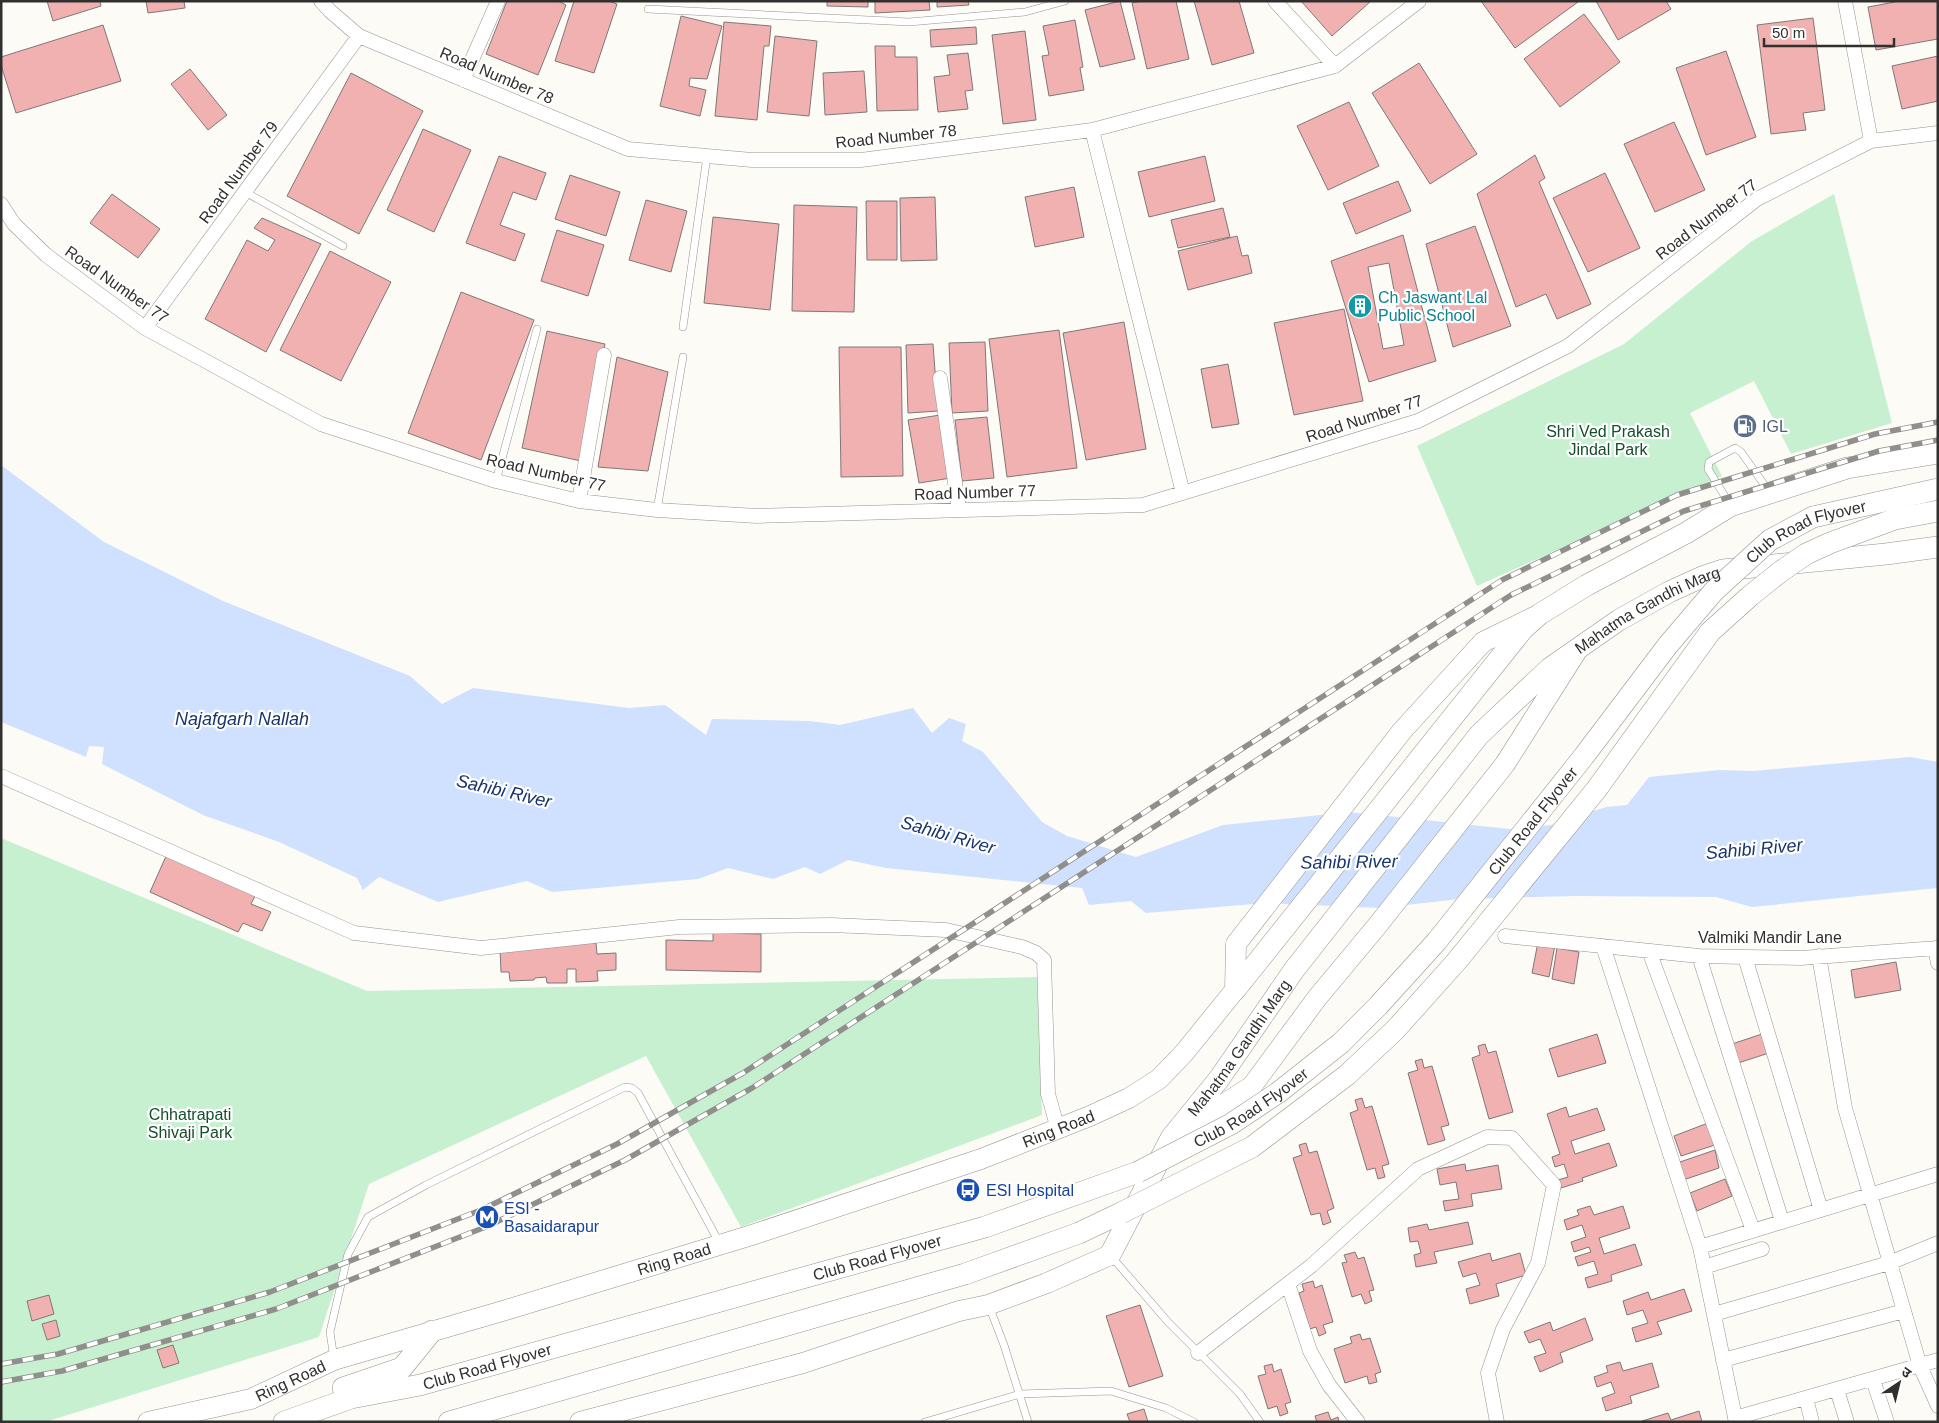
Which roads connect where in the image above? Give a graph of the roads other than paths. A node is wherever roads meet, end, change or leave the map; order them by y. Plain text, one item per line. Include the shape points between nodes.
1 (321, 1) edge
2 (498, 1) edge
3 (1065, 1) edge
4 (1275, 1) edge
5 (1419, 1) edge
6 (1845, 1) edge
7 (648, 9) dead end
8 (359, 36) junction
9 (1335, 66) junction
10 (463, 80) junction
11 (1092, 130) junction
12 (1938, 133) edge
13 (1871, 141) junction
14 (707, 156) junction
15 (245, 192) junction
16 (1, 204) edge
17 (343, 246) dead end
18 (683, 327) dead end
19 (145, 328) junction
20 (537, 329) dead end
21 (604, 355) dead end
22 (683, 357) dead end
23 (940, 378) dead end
24 (1938, 453) edge
25 (496, 481) junction
26 (1938, 490) edge
27 (1183, 493) junction
28 (1770, 493) junction
29 (579, 501) junction
30 (1730, 506) junction
31 (657, 510) junction
32 (959, 510) junction
33 (1938, 511) edge
34 (1938, 547) edge
35 (1540, 614) junction
36 (1579, 648) junction
37 (2, 777) edge
38 (1505, 936) dead end
39 (1603, 946) junction
40 (1936, 948) edge
41 (1649, 951) junction
42 (1700, 956) junction
43 (1819, 956) junction
44 (1745, 957) junction
45 (1938, 963) edge
46 (1235, 990) junction
47 (1058, 1129) junction
48 (1171, 1138) junction
49 (1938, 1174) edge
50 (1869, 1194) junction
51 (1821, 1210) junction
52 (1782, 1221) junction
53 (1753, 1230) junction
54 (1938, 1243) edge
55 (720, 1245) junction
56 (1700, 1247) junction
57 (1762, 1249) dead end
58 (1110, 1255) junction
59 (1889, 1263) junction
60 (1704, 1267) junction
61 (1288, 1284) junction
62 (988, 1305) junction
63 (1904, 1311) junction
64 (1714, 1314) junction
65 (432, 1331) junction
66 (1198, 1352) junction
67 (334, 1360) junction
68 (1723, 1360) junction
69 (1938, 1360) edge
70 (1920, 1366) junction
71 (1873, 1380) junction
72 (1836, 1390) junction
73 (1020, 1394) junction
74 (1806, 1398) junction
75 (1938, 1406) edge
76 (1736, 1420) edge
77 (148, 1422) edge
78 (283, 1422) edge
79 (449, 1422) edge
80 (580, 1422) edge
81 (925, 1422) edge
82 (1028, 1422) edge
83 (1194, 1422) edge
84 (1260, 1422) edge
85 (1358, 1422) edge
86 (1497, 1422) edge
87 (1812, 1422) edge
88 (1847, 1422) edge
89 (1887, 1422) edge

1 - 8 street, Road Number 78
2 - 10 street
3 - 7 lane via 1026,12 909,22
4 - 9 street
5 - 9 street, Road Number 78
6 - 13 street
8 - 10 street, Road Number 78
8 - 15 street, Road Number 79
9 - 11 street, Road Number 78
10 - 14 street, Road Number 78 via 628,149
11 - 14 street, Road Number 78 via 861,160 752,160
11 - 27 street
12 - 13 street, Road Number 77
13 - 27 street, Road Number 77 via 1757,199 1568,346 1418,421
14 - 18 lane
15 - 17 lane
15 - 19 street, Road Number 79
16 - 19 street, Road Number 77 via 14,224 46,255
19 - 25 street, Road Number 77 via 321,424
20 - 25 lane
21 - 29 street
22 - 31 lane
23 - 32 street
24 - 28 main road via 1847,468
25 - 29 street, Road Number 77
26 - 78 main road, Club Road Flyover, bridge via 1813,517 1763,546 1714,591 1668,645 1437,941 1378,1006 1341,1044 1232,1124 1138,1172 985,1227 420,1385 351,1398
27 - 32 street, Road Number 77 via 1143,506
28 - 30 main road
28 - 30 lane via 1742,452 1735,448 1708,465
29 - 31 street, Road Number 77
30 - 35 main road
31 - 32 street, Road Number 77 via 757,516
33 - 79 main road, Club Road Flyover, bridge via 1895,519 1806,554 1710,632 1596,790 1456,962 1395,1030 1347,1075 1252,1147 1079,1233 965,1274
34 - 36 main road, Mahatma Gandhi Marg via 1723,570 1669,592 1619,620
35 - 46 main road via 1522,629
35 - 46 main road via 1483,642 1402,731 1236,944
36 - 48 main road, Mahatma Gandhi Marg via 1550,668 1479,735 1294,970 1219,1079
36 - 48 main road via 1505,764 1317,998 1252,1086
37 - 47 street via 354,933 482,948 679,927 831,925 946,930 1022,947 1044,960 1048,1094
38 - 39 street, Valmiki Mandir Lane
39 - 41 street, Valmiki Mandir Lane
39 - 56 street
40 - 43 street, Valmiki Mandir Lane
40 - 45 street
41 - 42 street, Valmiki Mandir Lane
41 - 53 street
42 - 44 street, Valmiki Mandir Lane
42 - 52 street
43 - 44 street, Valmiki Mandir Lane
43 - 50 street via 1845,1108
44 - 51 street
46 - 47 main road, Ring Road via 1159,1079 1129,1098
47 - 55 main road, Ring Road via 982,1159
48 - 58 main road, Mahatma Gandhi Marg
49 - 50 street
50 - 51 street
50 - 59 street
51 - 52 street
52 - 53 street
53 - 56 street
54 - 59 street
55 - 65 main road, Ring Road
55 - 67 lane via 638,1093 625,1087 368,1217 348,1254 330,1332
56 - 60 street
57 - 60 street
58 - 62 main road
58 - 66 lane
59 - 63 street
59 - 64 street
60 - 64 street
61 - 66 street
61 - 85 street via 1310,1351 1329,1385
61 - 86 street via 1418,1170 1487,1137 1512,1138 1554,1185 1538,1263 1503,1329 1488,1373
62 - 73 lane
62 - 80 main road via 959,1311 803,1363
63 - 68 street
63 - 70 street
64 - 68 street
65 - 67 main road, Ring Road
65 - 78 main road via 402,1368 308,1400
66 - 84 lane via 1240,1394
67 - 77 main road, Ring Road via 251,1399
68 - 76 street
69 - 70 street
70 - 71 street
70 - 75 street
71 - 72 street
71 - 89 street
72 - 74 street
72 - 88 street
73 - 81 lane
73 - 82 lane
73 - 83 lane via 1111,1391 1166,1408
74 - 76 street
74 - 87 street

